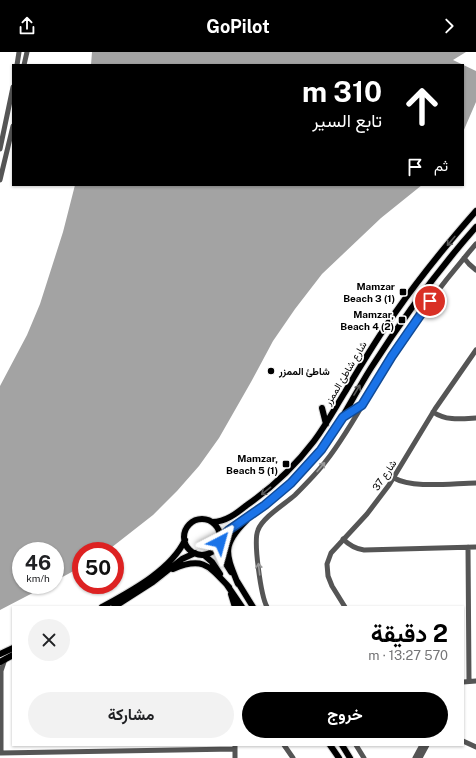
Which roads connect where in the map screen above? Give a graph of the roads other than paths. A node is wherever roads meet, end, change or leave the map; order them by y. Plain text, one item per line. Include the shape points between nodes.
1 (19, 52) edge
2 (27, 52) edge
3 (17, 64) edge
4 (24, 64) edge
5 (12, 92) edge
6 (12, 130) edge
7 (0, 150) edge
8 (0, 180) edge
9 (476, 211) edge
10 (476, 227) edge
11 (476, 244) edge
12 (463, 260) junction
13 (476, 270) edge
14 (476, 350) edge
15 (362, 405) junction
16 (322, 408) dead end
17 (434, 411) junction
18 (343, 417) junction
19 (476, 418) edge
20 (326, 424) junction
21 (395, 476) junction
22 (476, 483) edge
23 (255, 512) junction
24 (212, 522) junction
25 (344, 538) junction
26 (220, 539) junction
27 (185, 540) junction
28 (218, 546) junction
29 (476, 546) edge
30 (468, 547) junction
31 (195, 553) junction
32 (204, 555) junction
33 (168, 571) junction
34 (238, 584) junction
35 (230, 589) junction
36 (104, 606) edge
37 (116, 606) edge
38 (235, 606) edge
39 (241, 606) edge
40 (252, 606) edge
41 (267, 606) edge
42 (344, 606) edge
43 (466, 611) edge
44 (12, 649) edge
45 (12, 655) edge
46 (2, 658) edge
47 (469, 681) junction
48 (476, 681) edge
49 (464, 682) edge
50 (0, 685) edge
51 (464, 741) edge
52 (75, 746) edge
53 (285, 746) edge
54 (331, 746) edge
55 (343, 746) edge
56 (357, 746) edge
57 (421, 746) edge
58 (426, 746) edge
59 (235, 747) edge
60 (476, 747) edge
61 (148, 748) edge
62 (75, 752) junction
63 (1, 753) edge
64 (46, 755) edge
65 (235, 758) edge
66 (292, 758) edge
67 (339, 758) edge
68 (350, 758) edge
69 (364, 758) edge
70 (415, 758) edge
71 (420, 758) edge

1 - 3 street
2 - 4 street
5 - 7 street
6 - 8 street
9 -> 20 main road, شارع شاطئ الممزر via 401,304
18 -> 10 main road, شارع شاطئ الممزر via 361,384 406,315
11 - 12 street
12 - 13 street
12 - 15 street via 404,338
14 - 17 street, شارع 37
15 - 18 main road
41 -> 15 street via 263,596 256,534 265,520 296,494 320,469
16 - 20 main road
17 - 19 street via 451,419
17 - 21 street, شارع 37
18 - 23 main road, شارع شاطئ الممزر via 304,471
20 -> 24 main road, شارع شاطئ الممزر via 299,459 271,487 227,518 220,522
21 - 22 street via 414,484
21 - 25 street, شارع 37 via 375,504
23 - 26 main road, شارع شاطئ الممزر
23 - 34 main road via 235,532 229,544 229,557
24 - 26 main road via 219,531
24 - 27 main road via 200,519 193,522 185,532
25 - 30 street via 351,545 364,550
25 - 42 street, شارع 37 via 331,554 327,570 329,581
26 - 28 main road
27 - 31 main road
27 - 36 main road via 168,563
28 - 32 main road
28 - 34 main road via 221,556
29 - 30 street
30 - 43 street
31 - 32 main road
31 - 33 main road via 182,559
32 - 35 main road via 215,566
33 - 35 main road via 187,564 200,564 211,569
33 - 37 main road
34 - 40 main road
35 - 38 main road
35 - 39 main road
43 - 47 street
44 - 46 main road
45 - 46 main road
46 - 50 street
47 - 48 street
47 - 49 street
50 - 63 street
51 - 60 street
52 - 62 street
53 - 66 street
54 - 67 main road
55 - 68 main road
56 - 69 street
57 - 70 street
58 - 71 street
59 - 61 street
59 - 65 street
61 - 62 street
62 - 64 street
63 - 64 street

